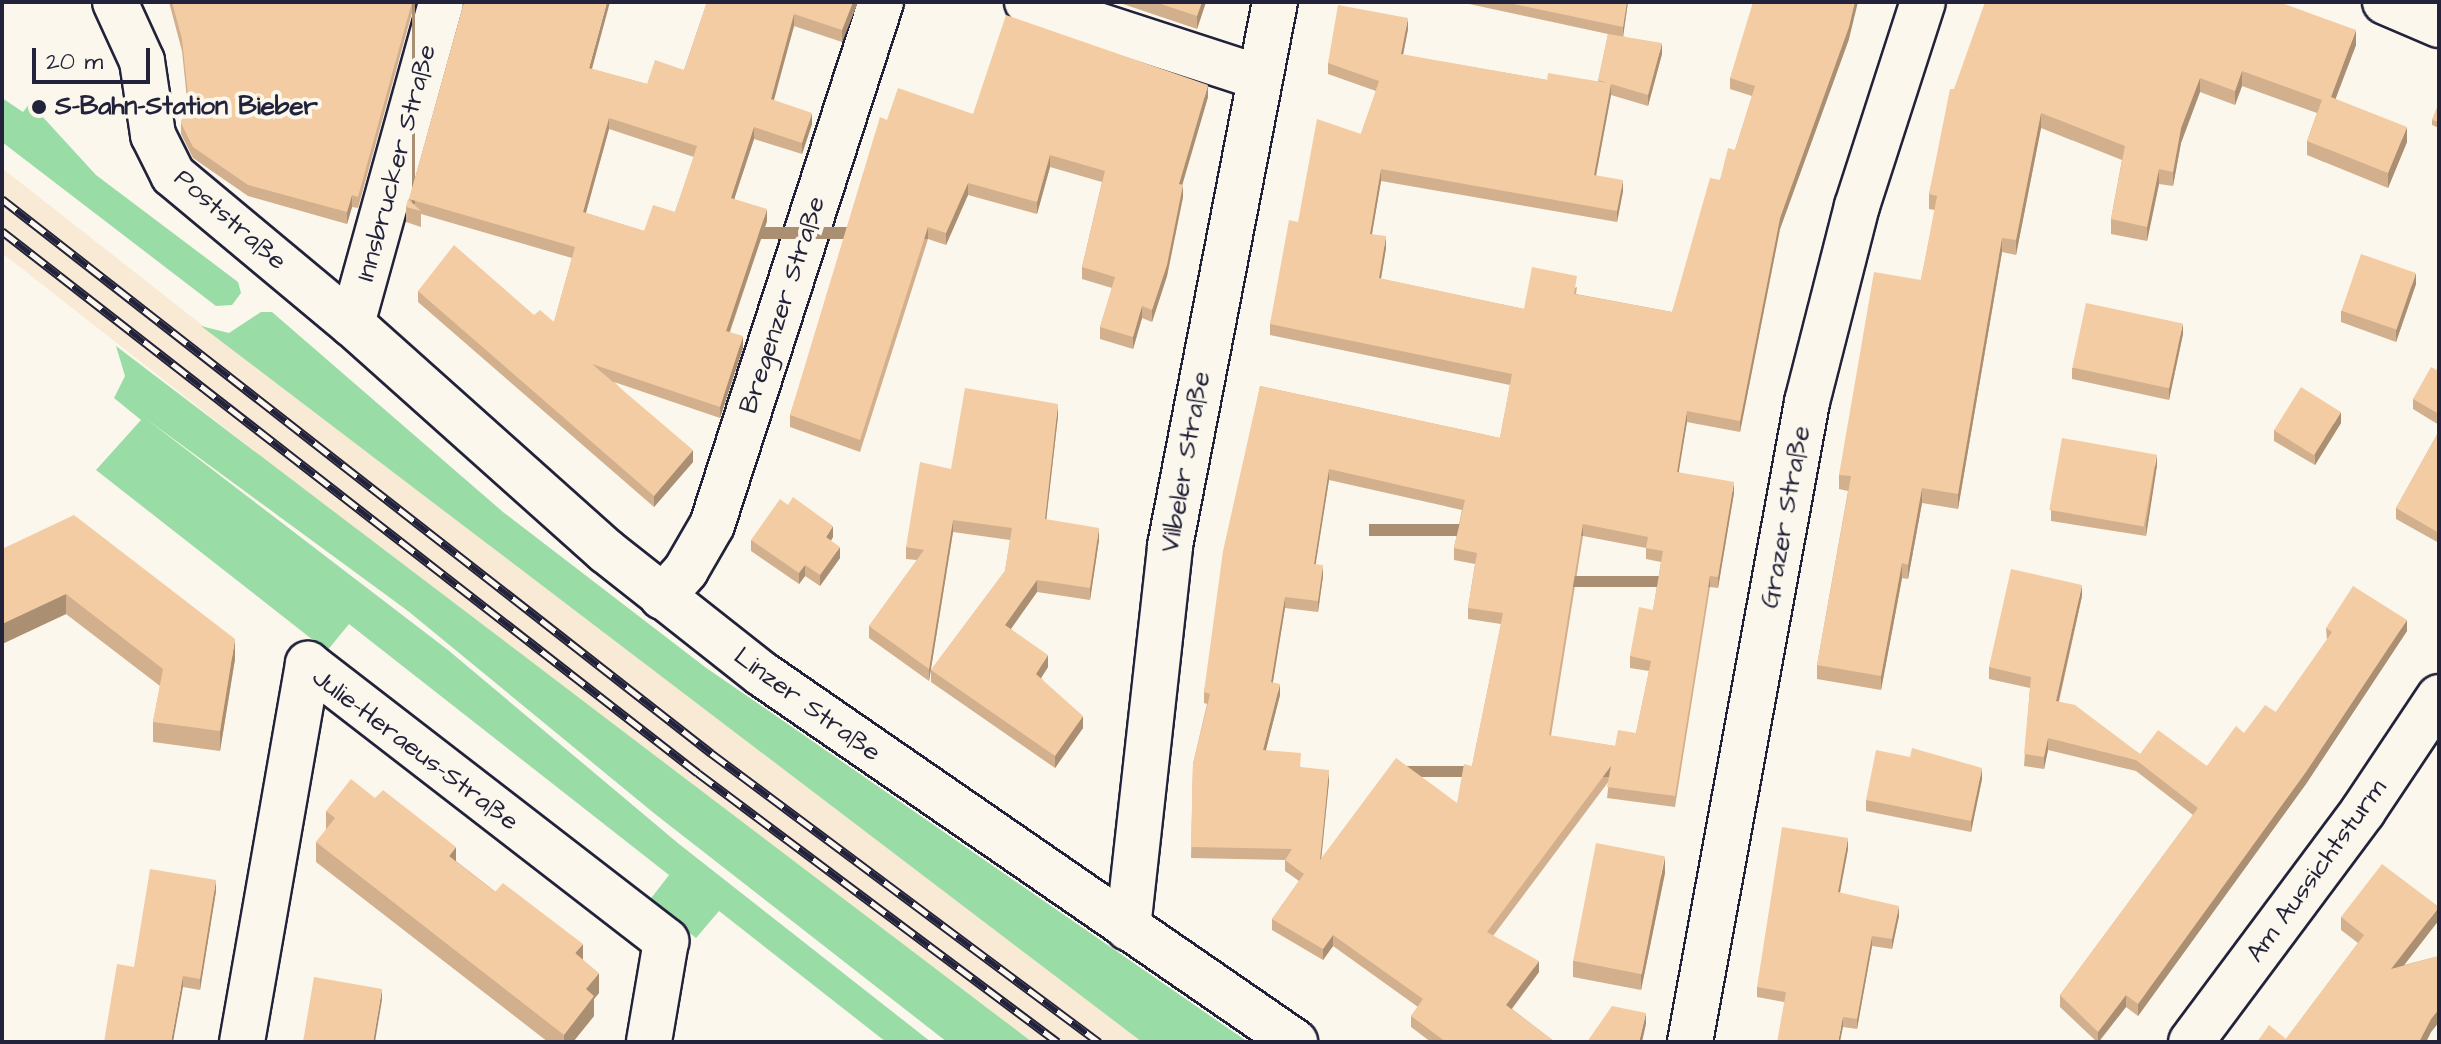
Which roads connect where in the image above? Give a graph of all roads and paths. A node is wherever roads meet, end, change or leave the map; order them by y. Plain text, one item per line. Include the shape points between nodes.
1 (115, 2) edge
2 (441, 2) edge
3 (881, 2) edge
4 (1027, 2) edge
5 (1275, 2) edge
6 (1923, 2) edge
7 (2385, 2) edge
8 (2439, 25) edge
9 (1258, 77) junction
10 (352, 324) junction
11 (662, 597) junction
12 (2439, 697) edge
13 (1128, 928) junction
14 (242, 1042) edge
15 (649, 1042) edge
16 (1295, 1042) edge
17 (1690, 1042) edge
18 (2191, 1042) edge

1 - 10 street, Poststraße via 142,61 153,135 173,175
2 - 10 street, Innsbrucker Straße
3 - 11 street, Bregenzer Straße via 712,525 686,570
4 - 9 street
5 - 9 street, Vilbeler Straße
6 - 17 street, Grazer Straße via 1857,206 1807,402
7 - 8 street
9 - 13 street, Vilbeler Straße via 1170,546
10 - 11 street, Linzer Straße
11 - 13 street, Linzer Straße via 850,737
12 - 18 street, Am Aussichtsturm via 2363,811
13 - 16 street, Linzer Straße
14 - 15 street, Julie-Heraeus-Straße via 308,664 666,941

